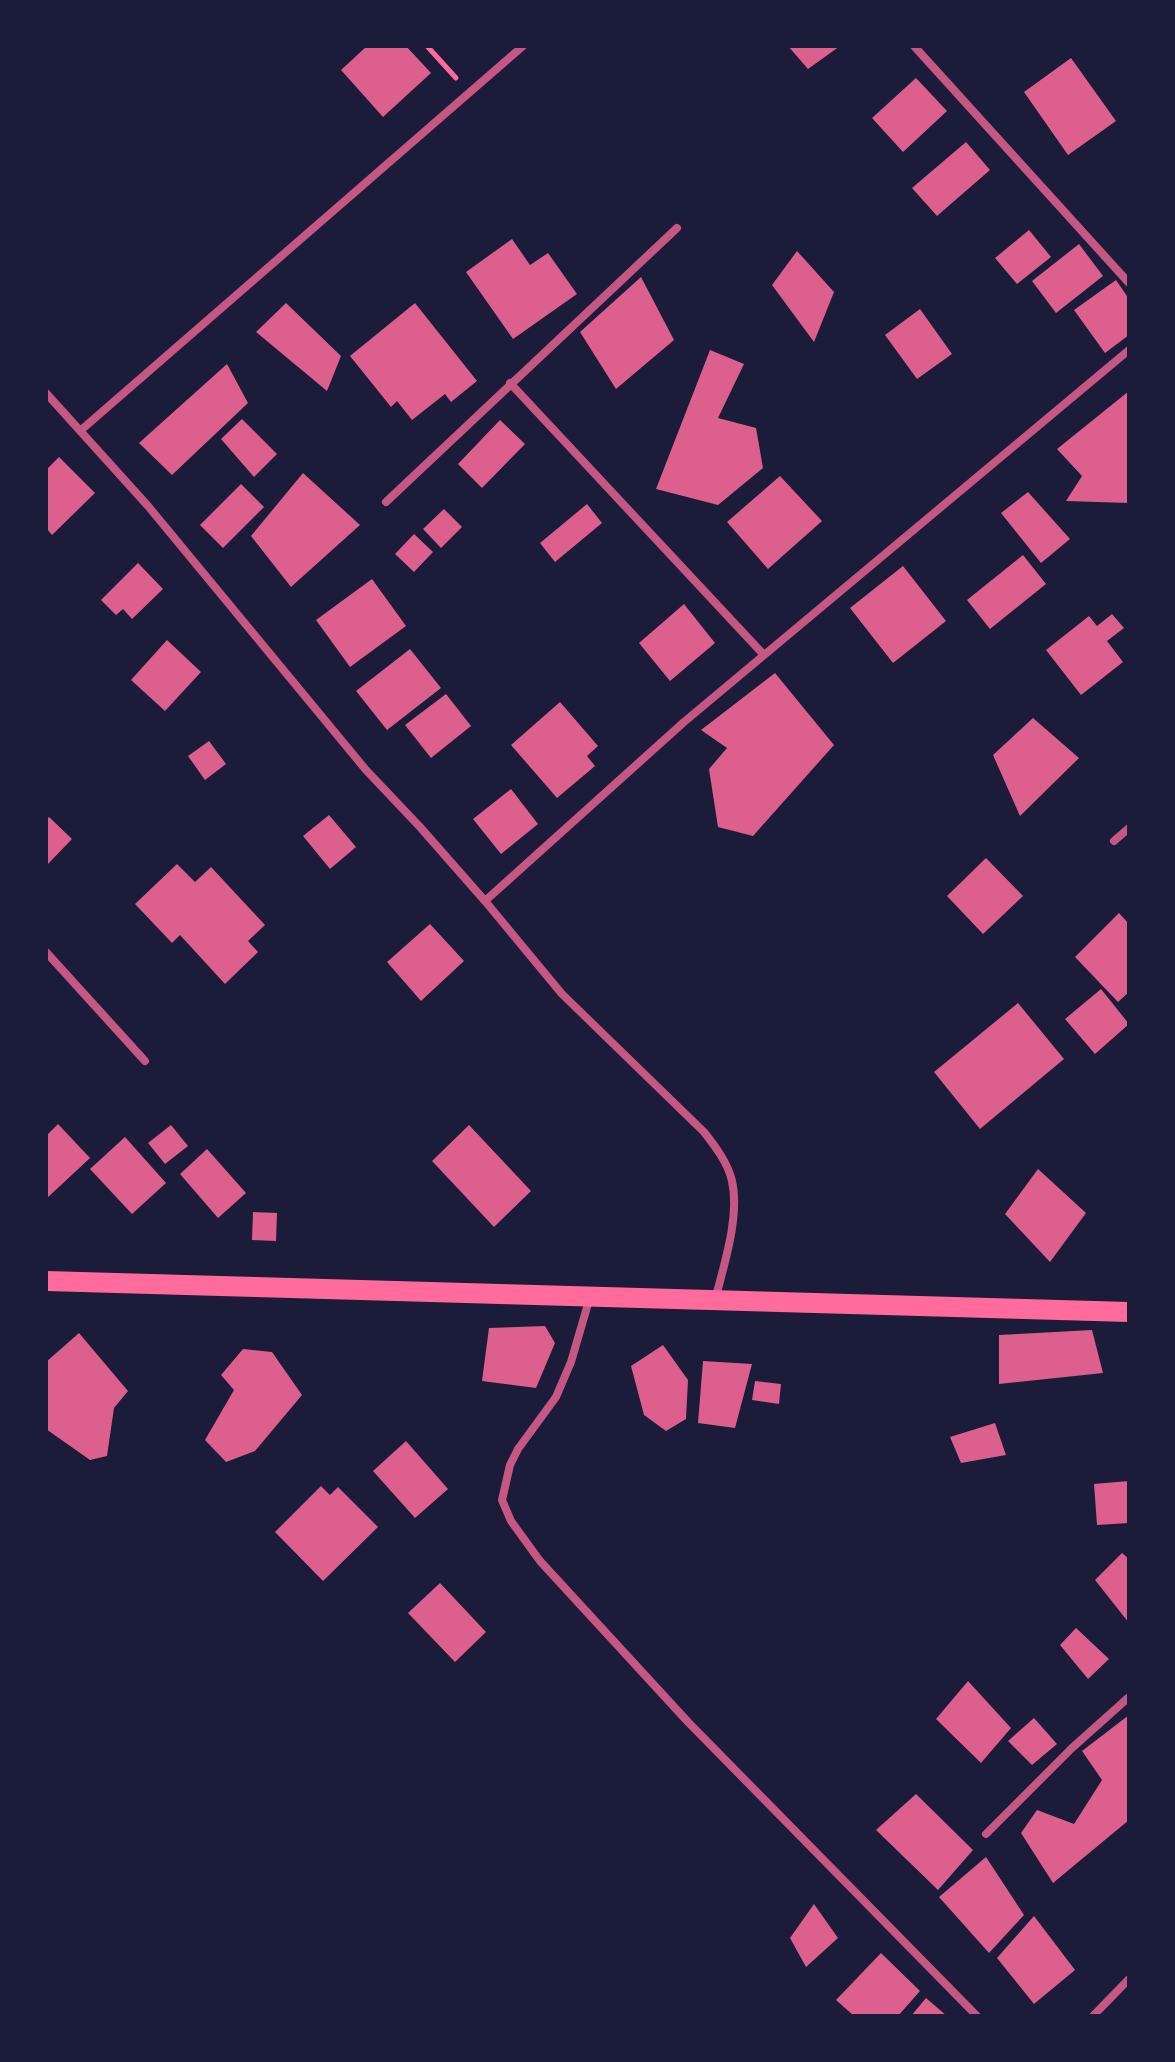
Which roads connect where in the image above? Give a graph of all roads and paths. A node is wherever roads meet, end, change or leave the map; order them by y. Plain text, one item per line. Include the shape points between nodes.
1 (427, 46) edge
2 (523, 46) edge
3 (914, 46) edge
4 (469, 94) junction
5 (677, 228) dead end
6 (1129, 283) edge
7 (1129, 350) edge
8 (510, 383) junction
9 (46, 393) edge
10 (80, 431) junction
11 (386, 502) dead end
12 (764, 655) junction
13 (1129, 828) edge
14 (1114, 841) dead end
15 (485, 901) junction
16 (46, 952) edge
17 (145, 1061) dead end
18 (46, 1281) edge
19 (591, 1297) junction
20 (715, 1301) junction
21 (1129, 1312) edge
22 (1129, 1697) edge
23 (986, 1834) dead end
24 (1129, 1979) edge
25 (1095, 2015) edge
26 (977, 2016) edge

1 - 4 path
2 - 4 street
3 - 6 street
4 - 10 street
5 - 8 street
7 - 12 street
8 - 11 street
8 - 12 street
9 - 10 street
10 - 15 street via 366,770
12 - 15 street
13 - 14 street
15 - 20 street via 562,994 704,1132 719,1153 732,1179 734,1206
16 - 17 street
18 - 19 main road
19 - 20 main road
19 - 26 street via 556,1397 510,1465 502,1500 511,1521 540,1561 688,1722
20 - 21 main road
22 - 23 street
24 - 25 street

